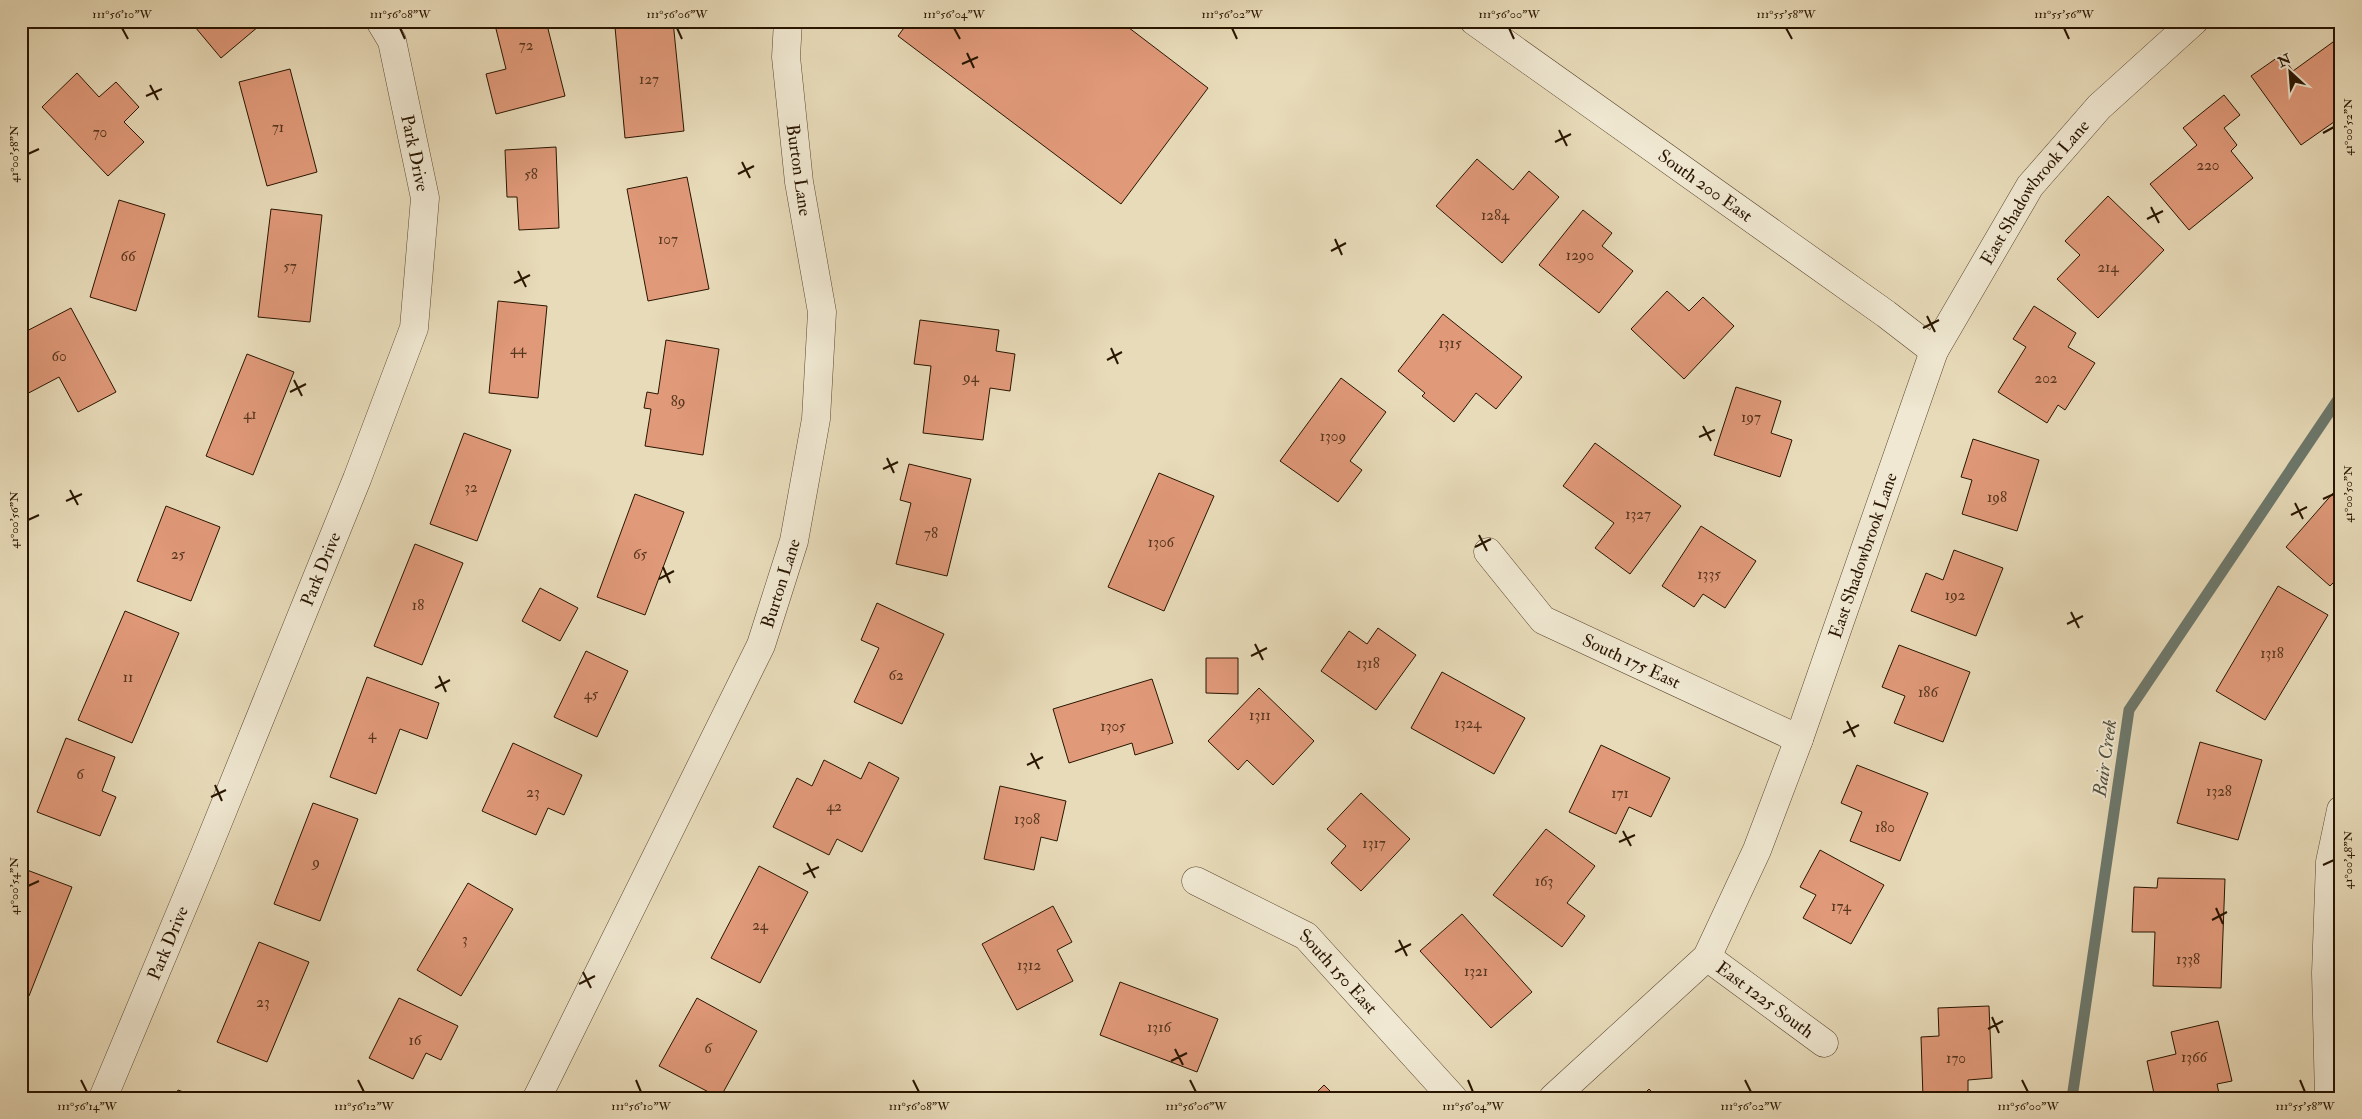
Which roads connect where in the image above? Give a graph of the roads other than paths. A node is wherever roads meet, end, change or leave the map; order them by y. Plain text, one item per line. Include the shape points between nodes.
1 (380, 21) edge
2 (788, 21) edge
3 (1474, 21) edge
4 (2194, 21) edge
5 (1934, 351) junction
6 (1488, 552) dead end
7 (1799, 739) junction
8 (2341, 810) edge
9 (1196, 880) dead end
10 (1707, 957) junction
11 (1824, 1044) dead end
12 (103, 1098) edge
13 (537, 1098) edge
14 (1453, 1098) edge
15 (1553, 1098) edge
16 (2329, 1098) edge

1 - 12 street, Park Drive via 392,41 424,198 414,328 205,854
2 - 13 street, Burton Lane via 786,57 799,182 822,312 816,419 794,541 761,645
3 - 5 street, South 200 East
4 - 5 street, East Shadowbrook Lane via 2099,107 2030,186
5 - 7 street, East Shadowbrook Lane
6 - 7 street, South 175 East via 1543,620
7 - 10 street, East Shadowbrook Lane via 1757,850
8 - 16 street via 2330,862 2326,973
9 - 14 street, South 150 East via 1306,936
10 - 11 street, East 1225 South
10 - 15 street, East Shadowbrook Lane

